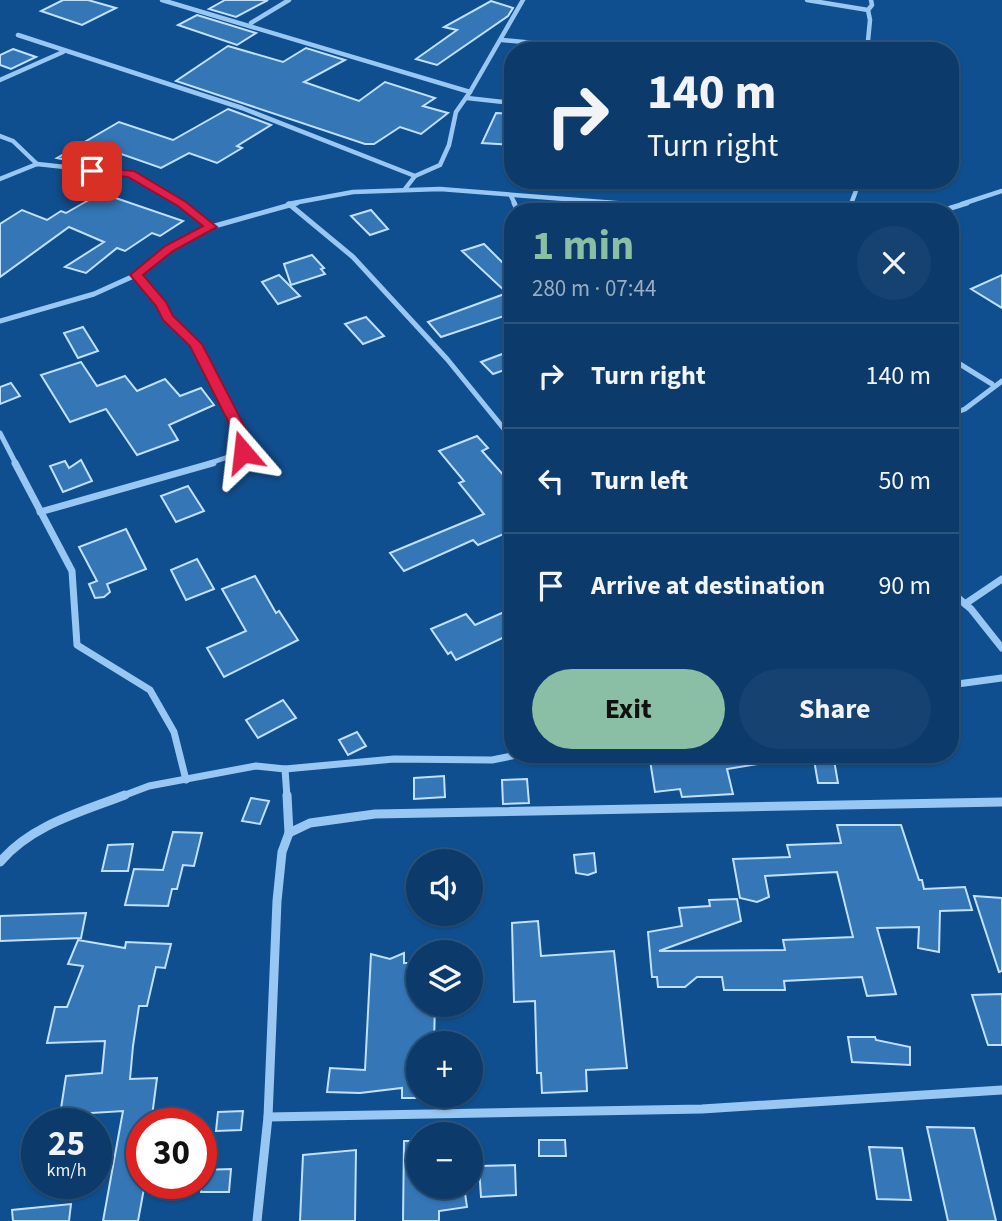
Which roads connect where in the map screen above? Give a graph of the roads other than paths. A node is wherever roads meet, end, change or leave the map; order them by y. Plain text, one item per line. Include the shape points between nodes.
1 (162, 0) edge
2 (289, 0) edge
3 (523, 0) edge
4 (807, 0) edge
5 (871, 0) edge
6 (868, 10) junction
7 (251, 23) junction
8 (18, 35) dead end
9 (502, 40) junction
10 (523, 42) edge
11 (867, 42) edge
12 (64, 51) junction
13 (0, 80) edge
14 (470, 92) junction
15 (467, 98) junction
16 (504, 102) edge
17 (0, 136) edge
18 (37, 164) junction
19 (415, 176) junction
20 (0, 179) edge
21 (405, 189) junction
22 (1002, 191) edge
23 (511, 196) junction
24 (514, 203) edge
25 (633, 203) edge
26 (289, 204) junction
27 (959, 205) edge
28 (211, 227) junction
29 (136, 275) junction
30 (0, 321) edge
31 (959, 364) edge
32 (1002, 381) edge
33 (992, 384) junction
34 (959, 413) edge
35 (504, 429) edge
36 (0, 433) edge
37 (40, 512) junction
38 (1002, 579) edge
39 (959, 599) edge
40 (965, 604) junction
41 (1002, 648) edge
42 (1002, 678) edge
43 (959, 684) edge
44 (504, 758) edge
45 (285, 769) junction
46 (186, 780) junction
47 (1002, 802) edge
48 (289, 833) junction
49 (0, 862) edge
50 (1002, 1090) edge
51 (268, 1117) junction
52 (257, 1221) edge

1 - 7 street
2 - 7 street
3 - 9 street
4 - 6 street
5 - 6 street
6 - 11 street
7 - 14 street
8 - 12 street
9 - 10 street
9 - 14 street
12 - 13 street
12 - 19 street via 242,108
14 - 15 street
15 - 16 street
15 - 19 street via 456,111 440,165
17 - 18 street via 13,141
18 - 20 street
18 - 28 street via 131,174
19 - 21 street
21 - 23 street
21 - 26 street via 354,192
22 - 27 street
23 - 24 street
23 - 25 street
26 - 28 street
26 - 35 street via 353,257
28 - 29 street via 169,249
29 - 30 street via 94,294
29 - 37 street via 195,344 241,433 243,452
31 - 33 street
32 - 33 street
33 - 34 street
36 - 37 street
37 - 46 street via 72,571 77,645 150,690 174,732
38 - 40 street
39 - 40 street
40 - 41 street
42 - 43 street
44 - 45 street via 394,759
45 - 46 street via 256,766
45 - 48 street
46 - 49 street via 149,786 64,818 16,843
47 - 48 street via 375,814 310,823
48 - 51 street via 282,852 277,901
50 - 51 street via 702,1109
51 - 52 street

